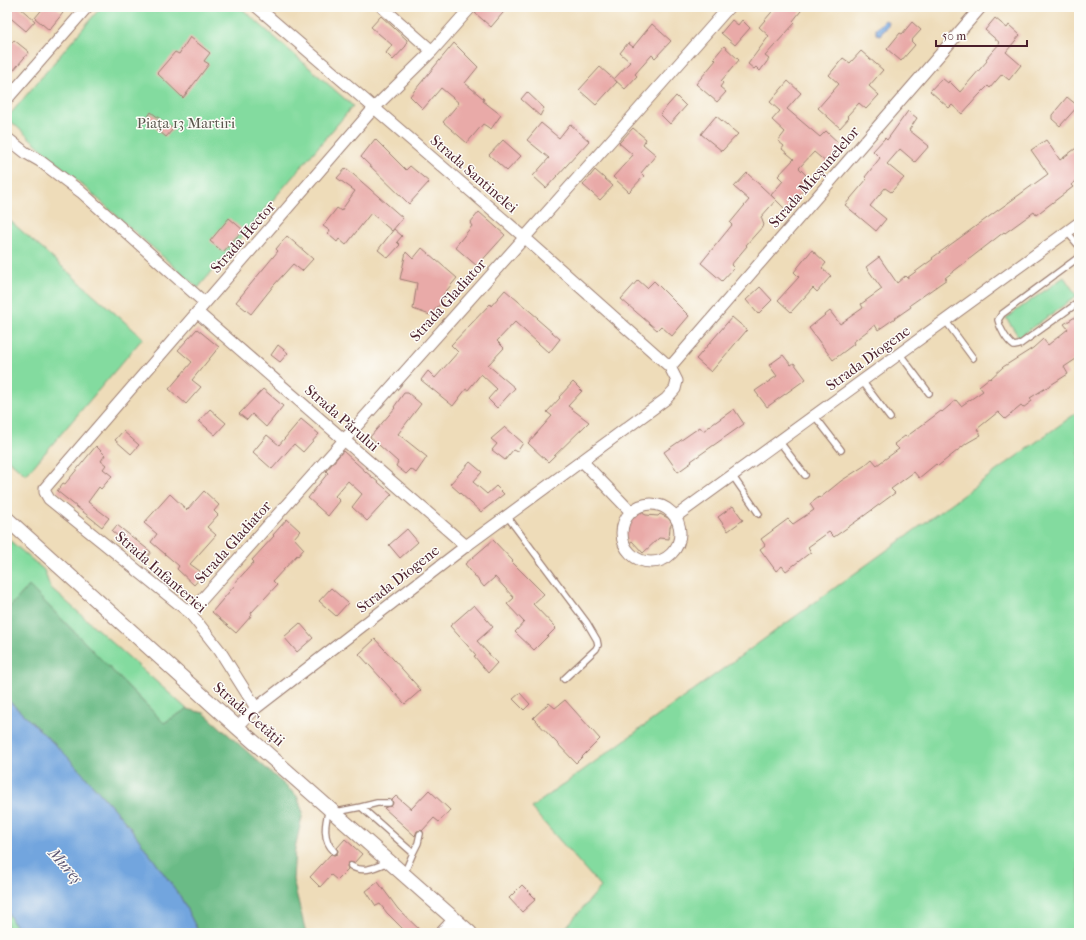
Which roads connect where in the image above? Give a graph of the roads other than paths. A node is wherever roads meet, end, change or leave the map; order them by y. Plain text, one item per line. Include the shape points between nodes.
1 (87, 7) edge
2 (257, 7) edge
3 (382, 7) edge
4 (472, 7) edge
5 (729, 7) edge
6 (981, 7) edge
7 (432, 51) junction
8 (7, 99) edge
9 (374, 108) junction
10 (7, 138) edge
11 (1079, 223) edge
12 (1067, 232) junction
13 (524, 237) junction
14 (1079, 246) edge
15 (1079, 258) edge
16 (1079, 302) edge
17 (205, 303) junction
18 (197, 312) junction
19 (945, 320) junction
20 (899, 353) junction
21 (973, 358) dead end
22 (670, 367) junction
23 (862, 381) junction
24 (929, 393) dead end
25 (814, 415) junction
26 (890, 418) dead end
27 (344, 440) junction
28 (779, 441) junction
29 (841, 450) dead end
30 (582, 461) junction
31 (732, 475) junction
32 (804, 475) dead end
33 (45, 492) joint
34 (631, 512) junction
35 (759, 514) dead end
36 (507, 516) junction
37 (675, 517) junction
38 (7, 519) edge
39 (466, 546) junction
40 (190, 613) junction
41 (564, 679) dead end
42 (256, 708) junction
43 (237, 727) junction
44 (388, 803) dead end
45 (361, 807) junction
46 (331, 811) junction
47 (420, 834) dead end
48 (334, 851) dead end
49 (413, 853) junction
50 (389, 861) junction
51 (351, 866) dead end
52 (404, 874) junction
53 (454, 919) junction
54 (441, 933) edge
55 (470, 933) edge

1 - 8 street
2 - 9 street, Strada Santinelei
3 - 7 street
4 - 7 street, Strada Hector
5 - 13 street, Strada Gladiator
6 - 22 street, Strada Micșunelelor
7 - 9 street, Strada Hector
9 - 13 street, Strada Santinelei
9 - 17 street, Strada Hector
10 - 17 street via 81,192
11 - 12 street, Strada Diogene
12 - 14 lane
12 - 19 street, Strada Diogene
13 - 22 street, Strada Santinelei
13 - 27 street, Strada Gladiator
15 - 16 lane via 1002,314 998,320 999,325 1010,343 1014,346 1019,345
17 - 18 street, Strada Hector
18 - 27 street, Strada Părului
18 - 33 street, Strada Hector via 47,485
19 - 20 street, Strada Diogene
19 - 21 lane
20 - 23 street, Strada Diogene
20 - 24 lane
22 - 30 street, Strada Diogene via 677,382 675,389 666,399
23 - 25 street, Strada Diogene
23 - 26 lane
25 - 28 street, Strada Diogene
25 - 29 lane
27 - 39 street, Strada Părului
27 - 40 street, Strada Gladiator
28 - 31 street, Strada Diogene
28 - 32 lane
30 - 34 street
30 - 36 street, Strada Diogene
31 - 35 lane
31 - 37 street, Strada Diogene
33 - 40 street, Strada Infanteriei via 49,499
34 - 37 street via 640,506 659,505
34 - 37 street via 622,527 624,545 633,556 645,562 663,559 676,548 680,532
36 - 39 street, Strada Diogene
36 - 41 lane via 597,640 596,649
38 - 43 street, Strada Cetății
39 - 42 street, Strada Diogene
40 - 42 street, Strada Infanteriei via 220,651
42 - 43 street, Strada Diogene
43 - 46 street, Strada Cetății
44 - 45 lane
45 - 46 lane
45 - 49 lane
46 - 48 lane via 326,820 326,830 329,845
46 - 50 street, Strada Cetății
47 - 49 lane
49 - 52 lane
50 - 51 lane via 369,870 359,870
50 - 52 street, Strada Cetății
52 - 53 street, Strada Cetății
53 - 54 street
53 - 55 street, Strada Cetății

